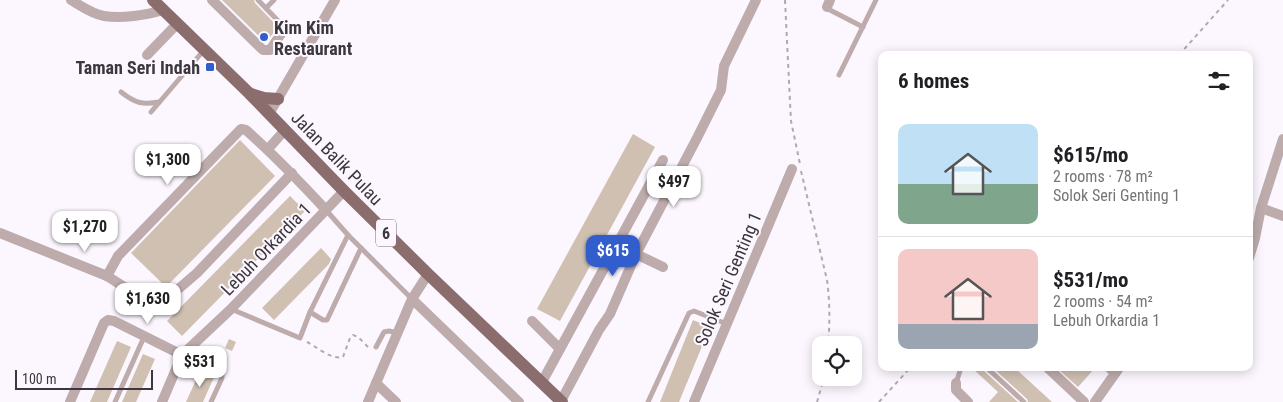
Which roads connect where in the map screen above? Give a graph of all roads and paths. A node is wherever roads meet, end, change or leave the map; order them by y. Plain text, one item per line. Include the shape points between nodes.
1 (71, 0) edge
2 (154, 0) edge
3 (212, 0) edge
4 (258, 0) edge
5 (274, 0) edge
6 (335, 0) edge
7 (756, 0) edge
8 (785, 0) edge
9 (876, 0) edge
10 (1228, 0) edge
11 (828, 3) edge
12 (266, 8) junction
13 (168, 13) edge
14 (863, 26) junction
15 (285, 28) joint
16 (204, 50) junction
17 (1182, 51) edge
18 (147, 54) dead end
19 (838, 75) dead end
20 (121, 92) dead end
21 (249, 93) junction
22 (278, 99) junction
23 (160, 102) junction
24 (151, 112) dead end
25 (269, 114) junction
26 (285, 130) junction
27 (1283, 139) edge
28 (268, 149) junction
29 (663, 160) dead end
30 (792, 169) dead end
31 (292, 173) junction
32 (344, 191) junction
33 (1261, 208) junction
34 (326, 210) junction
35 (1283, 216) edge
36 (0, 233) edge
37 (348, 235) junction
38 (1253, 245) edge
39 (361, 248) junction
40 (636, 254) junction
41 (663, 267) dead end
42 (428, 274) junction
43 (107, 276) junction
44 (412, 299) junction
45 (231, 309) junction
46 (310, 312) junction
47 (532, 321) dead end
48 (727, 324) junction
49 (398, 333) junction
50 (829, 336) edge
51 (144, 337) junction
52 (300, 338) junction
53 (376, 347) joint
54 (560, 349) junction
55 (182, 355) junction
56 (907, 371) edge
57 (960, 371) edge
58 (990, 371) edge
59 (1051, 371) edge
60 (1112, 371) edge
61 (542, 382) junction
62 (376, 383) junction
63 (956, 383) joint
64 (822, 386) edge
65 (70, 402) edge
66 (115, 402) edge
67 (162, 402) edge
68 (211, 402) edge
69 (368, 402) edge
70 (396, 402) edge
71 (519, 402) edge
72 (561, 402) edge
73 (648, 402) edge
74 (694, 402) edge
75 (817, 402) edge
76 (879, 402) edge
77 (968, 402) edge
78 (1024, 402) edge
79 (1084, 402) edge
80 (1095, 402) edge

1 - 13 street via 103,16
2 - 13 main road, Jalan Balik Pulau / 6
3 - 15 street via 263,50 270,50
4 - 12 lane
5 - 12 lane
6 - 22 street
7 - 40 street via 724,66 721,90
8 - 50 path via 791,121 827,280
9 - 14 lane
10 - 17 path
11 - 14 lane via 828,9
12 - 15 lane
13 - 16 main road, Jalan Balik Pulau / 6
13 - 18 street
14 - 19 lane
16 - 21 main road, Jalan Balik Pulau / 6
16 - 23 lane
20 - 23 lane via 137,102
21 - 22 main road
21 - 25 main road, Jalan Balik Pulau / 6
22 - 25 street
23 - 24 lane
25 - 26 main road, Jalan Balik Pulau / 6
26 - 28 street
26 - 32 main road, Jalan Balik Pulau / 6
27 - 33 street
28 - 31 street
28 - 43 street via 246,130 241,130 118,256
29 - 54 street
30 - 48 street, Solok Seri Genting 1
31 - 34 street
31 - 43 street via 197,274 164,300 151,302 143,299
32 - 34 street, Lebuh Orkardia 1
32 - 42 main road, Jalan Balik Pulau / 6
33 - 35 street
33 - 38 street
34 - 37 lane
34 - 45 street, Lebuh Orkardia 1
36 - 43 street
37 - 39 lane
37 - 46 lane
39 - 44 lane
39 - 46 lane via 326,320
40 - 41 street
40 - 72 street via 610,314
42 - 44 street
42 - 61 main road, Jalan Balik Pulau / 6
44 - 49 street
44 - 71 street
45 - 52 lane
45 - 55 street, Lebuh Orkardia 1
46 - 52 lane
47 - 54 street
48 - 73 lane via 694,311 689,313
48 - 74 street, Solok Seri Genting 1
49 - 53 lane via 384,332
49 - 62 street
51 - 55 street
51 - 65 street via 114,321 104,323
51 - 66 lane
52 - 53 path via 338,358 343,357 353,335 370,350
54 - 61 street
55 - 67 street, Lebuh Orkardia 1
55 - 68 lane via 222,372
56 - 76 path
57 - 63 lane
58 - 78 lane
59 - 79 street
60 - 80 street
61 - 72 main road, Jalan Balik Pulau / 6
62 - 69 street
62 - 70 street
63 - 77 street via 956,390
64 - 75 path

